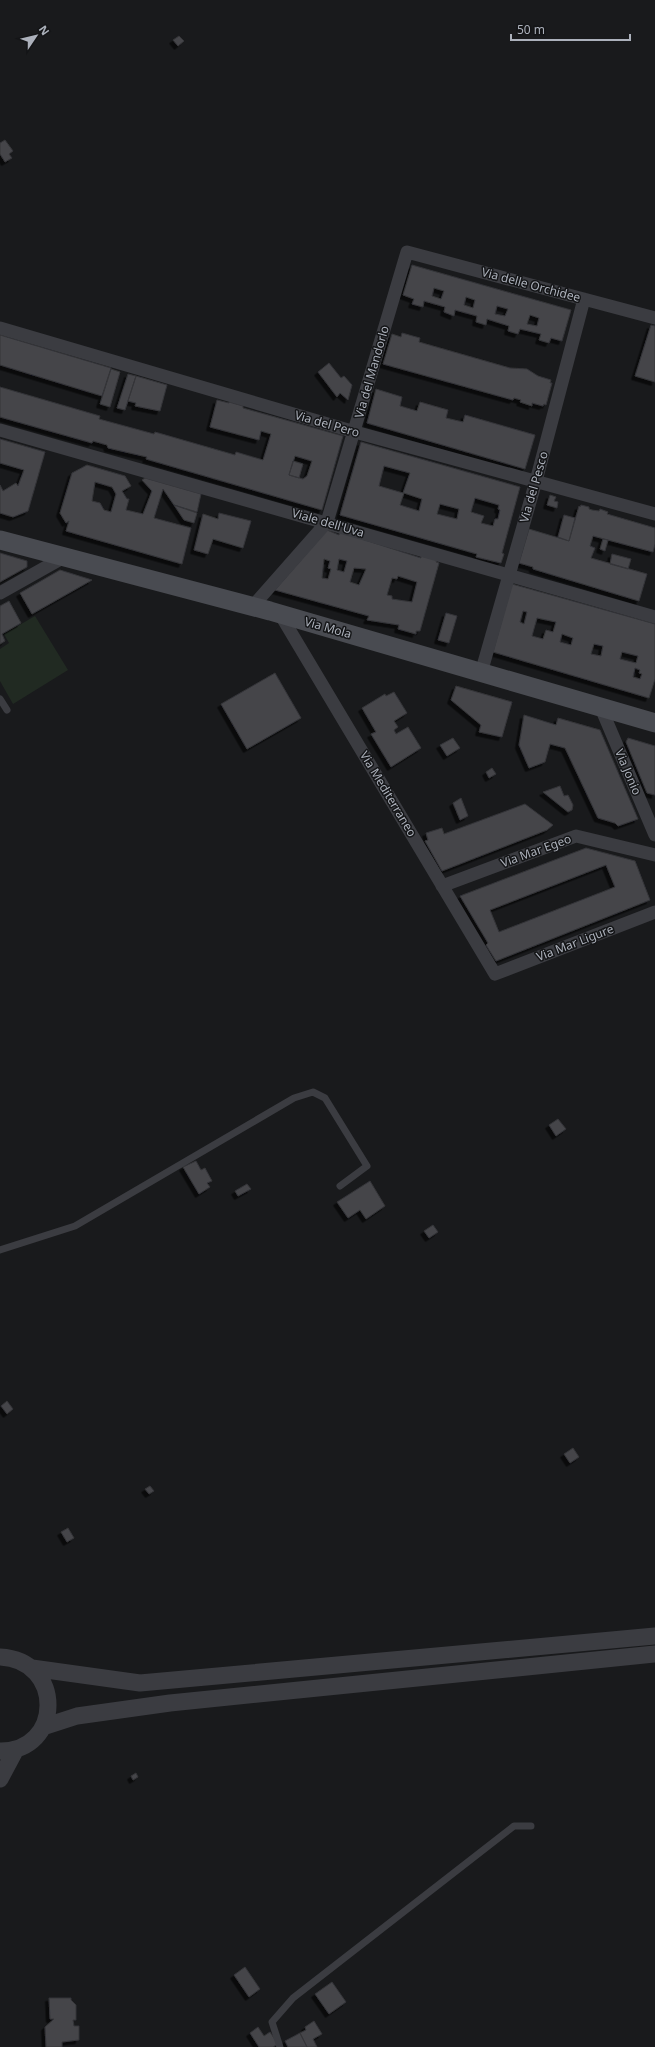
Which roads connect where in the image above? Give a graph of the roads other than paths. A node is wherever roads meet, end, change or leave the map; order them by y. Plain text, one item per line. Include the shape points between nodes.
1 (407, 252) joint
2 (584, 300) junction
3 (655, 318) edge
4 (0, 328) edge
5 (0, 430) edge
6 (355, 432) junction
7 (536, 481) junction
8 (655, 514) edge
9 (327, 522) junction
10 (0, 540) edge
11 (64, 557) junction
12 (509, 576) junction
13 (0, 593) edge
14 (252, 606) junction
15 (280, 614) junction
16 (655, 617) edge
17 (480, 672) junction
18 (0, 699) edge
19 (601, 708) junction
20 (7, 710) dead end
21 (655, 722) edge
22 (655, 835) edge
23 (655, 855) edge
24 (442, 886) junction
25 (655, 912) edge
26 (495, 974) joint
27 (340, 1186) dead end
28 (0, 1250) edge
29 (655, 1636) edge
30 (655, 1654) edge
31 (1, 1657) edge
32 (32, 1668) junction
33 (43, 1727) junction
34 (8, 1750) edge
35 (0, 1779) edge
36 (531, 1826) dead end
37 (280, 2047) edge

1 - 2 street, Via delle Orchidee
1 - 6 street, Via del Mandorlo
2 - 3 street, Via delle Orchidee
2 - 7 street, Via del Pesco
4 - 6 street, Via del Pero
5 - 9 street, Viale dell'Uva
6 - 7 street, Via del Pero
6 - 9 street, Via del Mandorlo
7 - 8 street, Via del Pero
7 - 12 street, Via del Pesco
9 - 12 street, Viale dell'Uva
9 - 14 street, Via del Mandorlo
10 - 11 main road, Via Mola
11 - 13 street
11 - 14 main road, Via Mola
12 - 16 street, Viale dell'Uva
12 - 17 street, Via del Pesco
14 - 15 main road, Via Mola
15 - 17 main road, Via Mola
15 - 24 street, Via Mediterraneo
17 - 19 main road, Via Mola
18 - 20 lane
19 - 21 main road, Via Mola
19 - 22 street, Via Jonio
23 - 24 street, Via Mar Egeo via 576,836
24 - 26 street, Via Mediterraneo
25 - 26 street, Via Mar Ligure
27 - 28 lane via 367,1166 325,1098 313,1092 294,1098 75,1226
29 - 32 street via 140,1683
30 - 33 street via 170,1703 76,1716
31 - 32 street via 19,1660
32 - 33 street via 44,1683 47,1694 49,1706
33 - 34 street via 27,1744
34 - 35 street
36 - 37 lane via 514,1826 293,1998 272,2022

